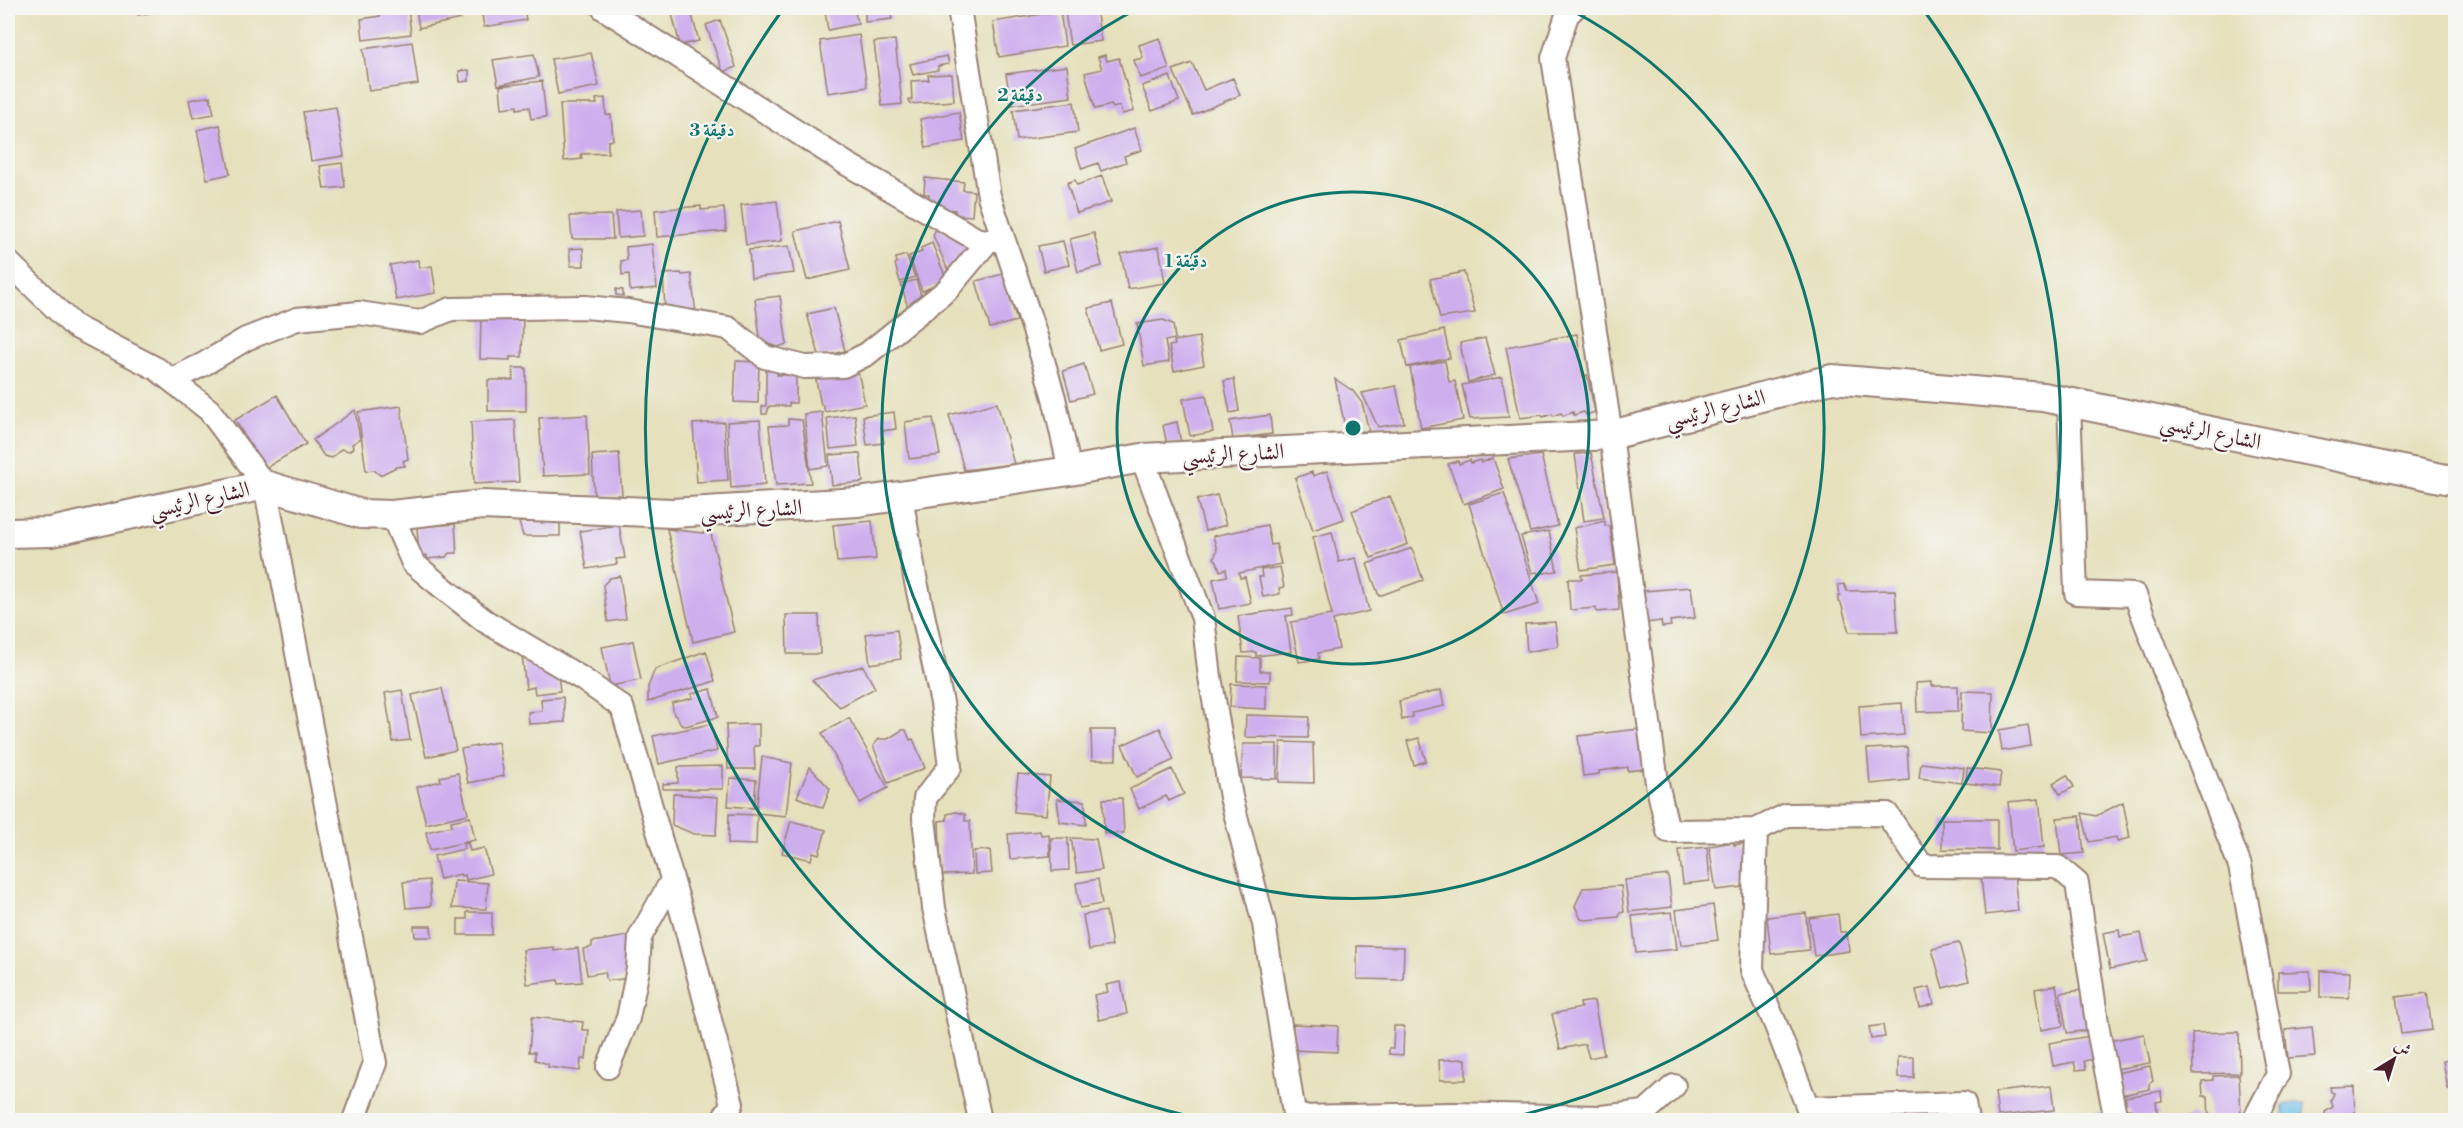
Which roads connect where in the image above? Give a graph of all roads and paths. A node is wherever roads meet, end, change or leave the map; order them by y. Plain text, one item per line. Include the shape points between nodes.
1 (603, 8) edge
2 (958, 8) edge
3 (1574, 8) edge
4 (995, 240) junction
5 (8, 262) edge
6 (171, 380) junction
7 (2069, 402) junction
8 (1611, 435) junction
9 (1142, 458) junction
10 (1070, 471) junction
11 (2456, 481) edge
12 (265, 485) junction
13 (901, 496) junction
14 (392, 515) junction
15 (8, 533) edge
16 (1756, 830) junction
17 (672, 880) junction
18 (608, 1067) dead end
19 (1674, 1086) dead end
20 (1295, 1119) edge
21 (354, 1120) edge
22 (722, 1120) edge
23 (980, 1120) edge
24 (1967, 1120) edge
25 (2116, 1120) edge
26 (2254, 1120) edge

1 - 4 street via 847,164 976,239
2 - 4 street
3 - 8 street via 1567,15 1553,58
4 - 6 street via 947,290 867,354 843,366 805,367 765,357 728,328 628,311 585,307 451,309 420,322 359,314 297,319 246,339
4 - 10 street via 1035,333
5 - 6 street via 74,326
6 - 12 street via 209,410
7 - 8 street, الشارع الرئيسي via 1832,379
7 - 11 street, الشارع الرئيسي
7 - 26 street via 2076,593 2135,595 2240,866 2278,1074
8 - 9 street, الشارع الرئيسي
8 - 16 street via 1657,783 1668,831
9 - 10 street, الشارع الرئيسي
9 - 20 street via 1203,618 1231,797 1264,924
10 - 13 street, الشارع الرئيسي
12 - 14 street, الشارع الرئيسي via 361,514
12 - 15 street, الشارع الرئيسي via 51,532
12 - 21 street via 375,1063
13 - 14 street, الشارع الرئيسي via 672,513 482,505
13 - 23 street via 942,703 950,767 925,798 934,908
14 - 17 street via 413,563 485,621 622,707
16 - 24 street via 1752,970 1808,1108 1964,1103
16 - 25 street via 1787,816 1887,814 1922,866 2058,867 2077,883 2098,1030
17 - 18 street via 640,936 628,1018
17 - 22 street via 732,1104
19 - 20 street via 1646,1112 1601,1117 1452,1114

